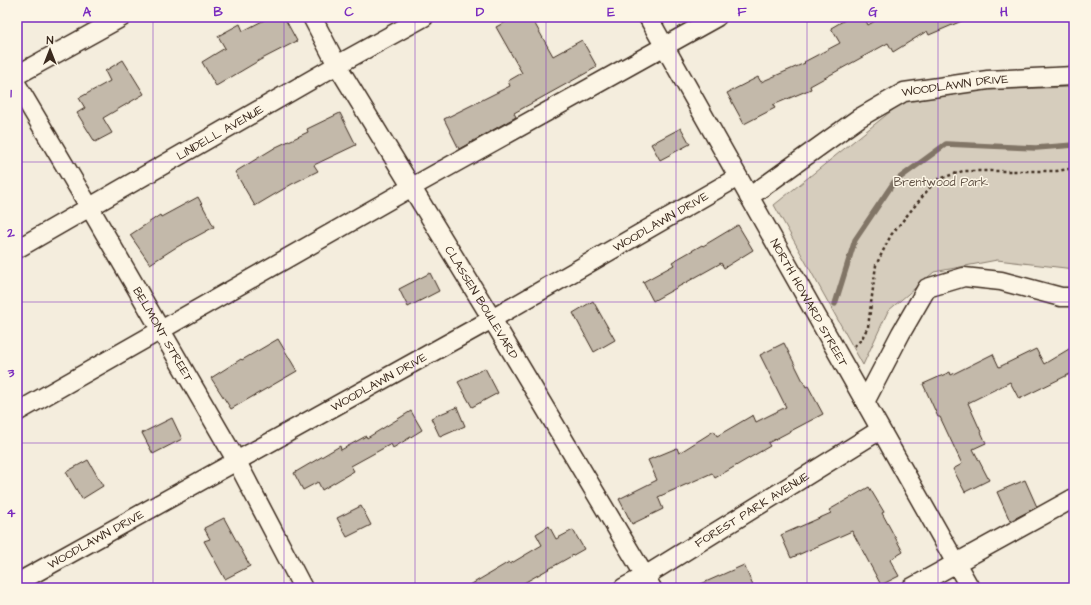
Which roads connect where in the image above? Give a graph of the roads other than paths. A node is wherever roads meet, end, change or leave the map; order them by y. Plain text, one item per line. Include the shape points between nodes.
1 (122, 17) edge
2 (312, 17) edge
3 (424, 17) edge
4 (648, 17) edge
5 (717, 17) edge
6 (664, 47) junction
7 (338, 65) junction
8 (17, 75) edge
9 (1074, 76) edge
10 (17, 85) edge
11 (738, 177) junction
12 (412, 188) junction
13 (749, 197) junction
14 (90, 208) junction
15 (17, 249) edge
16 (1074, 297) edge
17 (492, 319) junction
18 (161, 331) junction
19 (865, 402) junction
20 (17, 412) edge
21 (880, 430) junction
22 (236, 460) junction
23 (1074, 498) edge
24 (956, 564) junction
25 (649, 582) edge
26 (17, 583) edge
27 (303, 588) edge
28 (623, 588) edge
29 (911, 588) edge
30 (970, 588) edge

1 - 8 street
2 - 7 street, CLASSEN BOULEVARD
3 - 7 street, LINDELL AVENUE
4 - 6 street, NORTH HOWARD STREET
5 - 6 street
6 - 11 street, NORTH HOWARD STREET
6 - 12 street
7 - 12 street, CLASSEN BOULEVARD
7 - 14 street, LINDELL AVENUE
9 - 13 street, WOODLAWN DRIVE via 988,80 904,92 859,118
10 - 14 street, BELMONT STREET
11 - 13 street, NORTH HOWARD STREET
11 - 17 street, WOODLAWN DRIVE
12 - 17 street, CLASSEN BOULEVARD
12 - 18 street
13 - 19 street, NORTH HOWARD STREET
14 - 15 street, LINDELL AVENUE
14 - 18 street, BELMONT STREET
16 - 19 street via 1061,297 1001,281 964,277 927,288
17 - 22 street, WOODLAWN DRIVE
17 - 25 street, CLASSEN BOULEVARD
18 - 20 street
18 - 22 street, BELMONT STREET
19 - 21 street, NORTH HOWARD STREET
21 - 24 street, NORTH HOWARD STREET
21 - 25 street, FOREST PARK AVENUE
22 - 26 street, WOODLAWN DRIVE
22 - 27 street, BELMONT STREET
23 - 24 street
24 - 29 street
24 - 30 street, NORTH HOWARD STREET
25 - 28 street, FOREST PARK AVENUE

